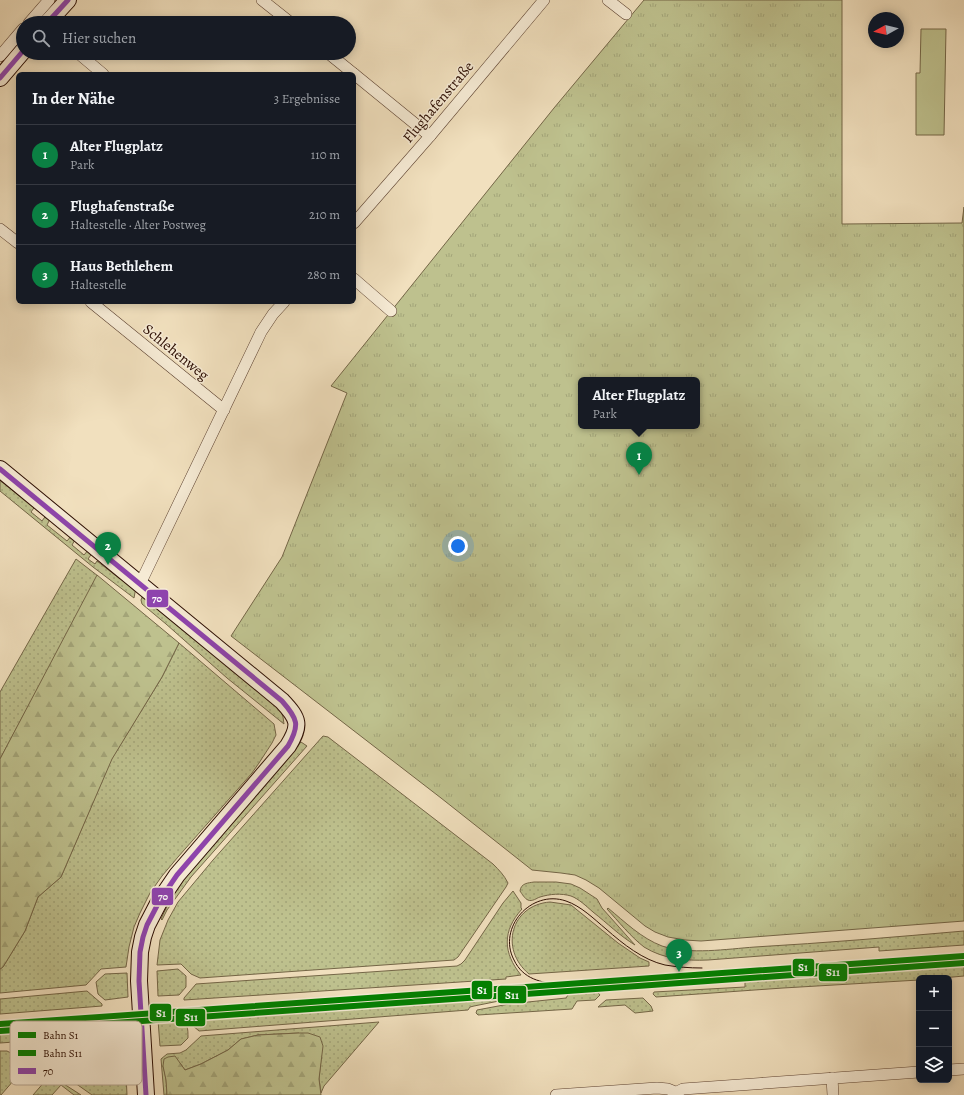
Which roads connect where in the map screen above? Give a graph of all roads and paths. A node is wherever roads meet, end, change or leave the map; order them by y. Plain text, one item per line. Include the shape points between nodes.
1 (49, 0) edge
2 (68, 0) edge
3 (262, 0) edge
4 (544, 0) edge
5 (608, 0) edge
6 (626, 14) dead end
7 (35, 16) edge
8 (53, 16) edge
9 (282, 16) edge
10 (16, 37) edge
11 (0, 56) edge
12 (16, 59) edge
13 (86, 60) edge
14 (337, 60) edge
15 (101, 72) edge
16 (352, 72) edge
17 (356, 76) edge
18 (0, 78) edge
19 (430, 136) junction
20 (356, 221) edge
21 (0, 229) edge
22 (16, 241) edge
23 (356, 281) edge
24 (93, 304) edge
25 (282, 304) edge
26 (391, 311) dead end
27 (224, 410) junction
28 (0, 469) edge
29 (140, 584) junction
30 (142, 1021) edge
31 (142, 1026) edge
32 (964, 1068) edge
33 (952, 1070) edge
34 (916, 1072) edge
35 (832, 1078) junction
36 (677, 1094) edge
37 (146, 1095) edge
38 (556, 1095) edge
39 (833, 1095) edge

1 - 7 street
2 - 8 main road
3 - 9 street
4 - 19 street, Flughafenstraße
5 - 6 street
10 - 11 street
12 - 18 main road
13 - 15 street
14 - 16 street
17 - 19 street
19 - 20 street, Flughafenstraße
21 - 22 street
23 - 26 street
24 - 27 street, Schlehenweg
25 - 27 street via 261,332
27 - 29 street
28 - 29 main road
29 - 30 main road via 282,701 291,711 297,725 288,746 177,875 152,915 143,938 139,965
31 - 37 main road
32 - 33 street
34 - 35 street
35 - 36 street via 683,1089
35 - 39 street
36 - 38 street via 668,1089 657,1088

